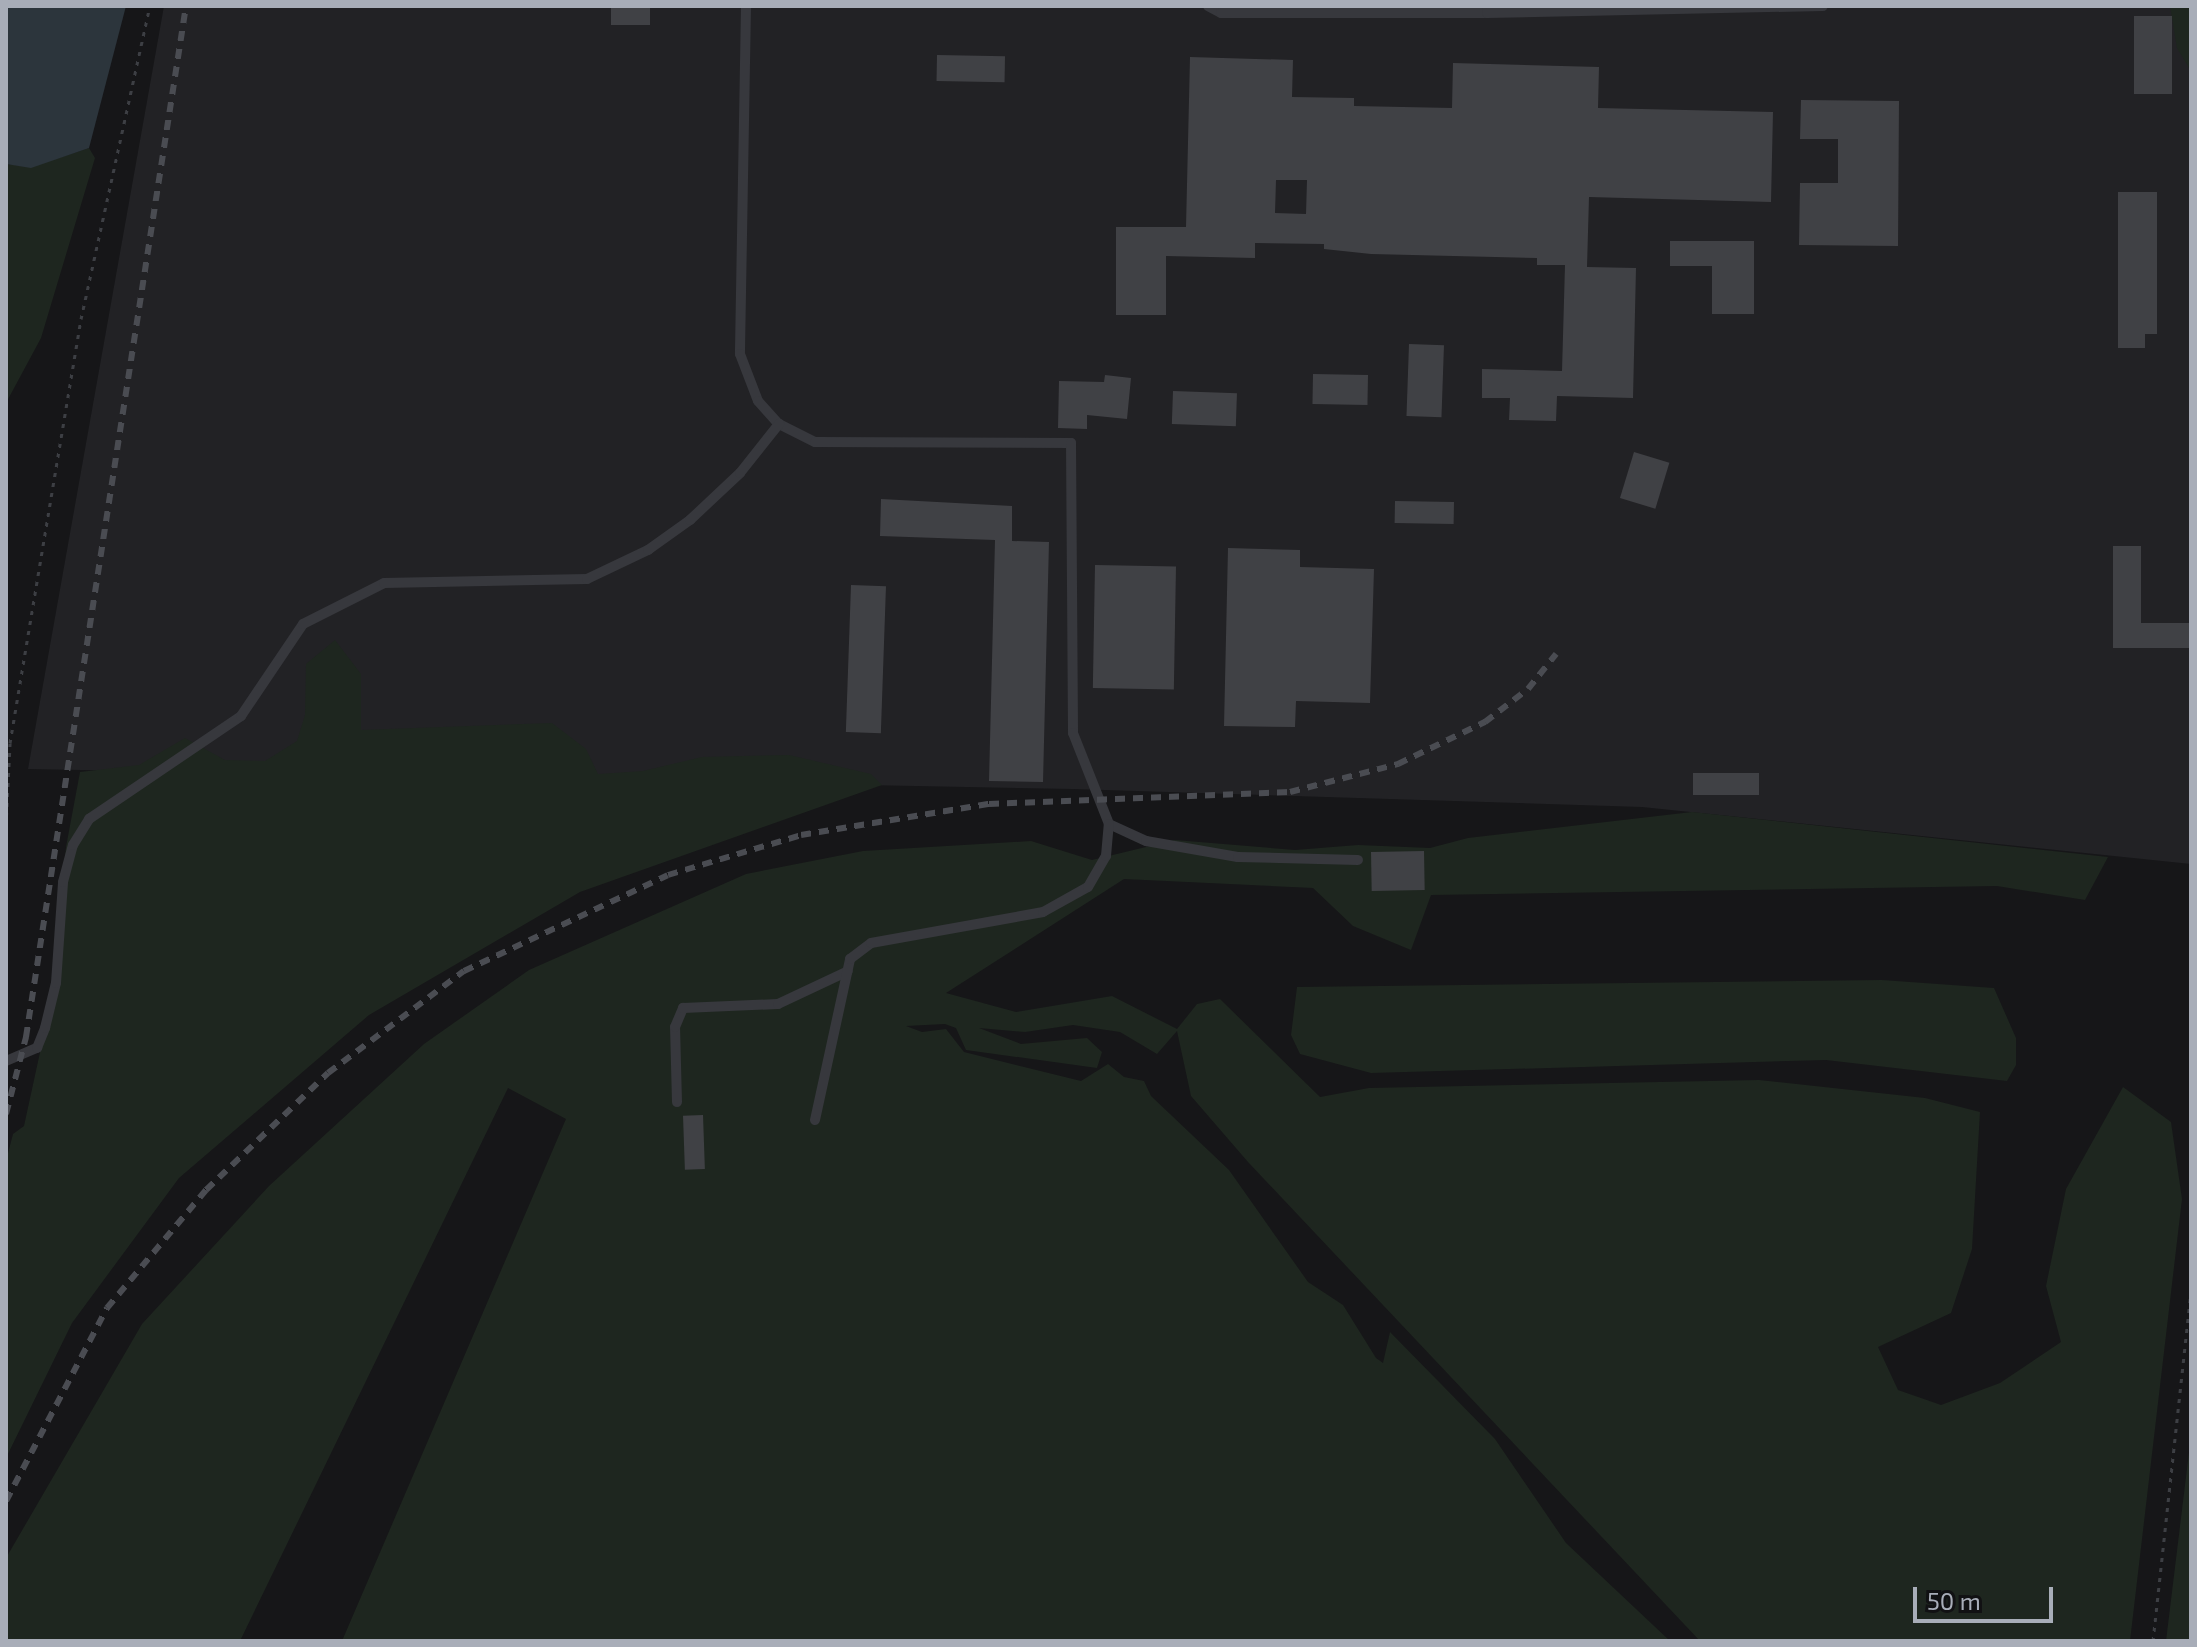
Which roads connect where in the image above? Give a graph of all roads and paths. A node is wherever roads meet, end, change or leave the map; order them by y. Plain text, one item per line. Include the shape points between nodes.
1 (150, 6) edge
2 (746, 6) edge
3 (1208, 6) edge
4 (1823, 6) edge
5 (1488, 9) edge
6 (779, 424) junction
7 (1109, 824) junction
8 (6, 826) edge
9 (1358, 860) dead end
10 (848, 971) junction
11 (6, 1061) edge
12 (677, 1102) dead end
13 (815, 1120) dead end
14 (2191, 1291) edge
15 (2153, 1641) edge

1 - 8 path via 81,319 10,743
2 - 6 lane via 740,354 758,401
3 - 5 lane via 1221,13
4 - 5 lane
6 - 7 lane via 815,442 1071,443 1073,733
6 - 11 lane via 740,473 690,520 648,550 587,579 384,583 303,624 241,716 89,819 73,845 63,882 56,983 45,1028 37,1048
7 - 9 lane via 1146,841 1238,857
7 - 10 lane via 1106,856 1088,887 1043,912 871,943 850,959
10 - 12 lane via 778,1004 683,1008 675,1027
10 - 13 lane
14 - 15 path

